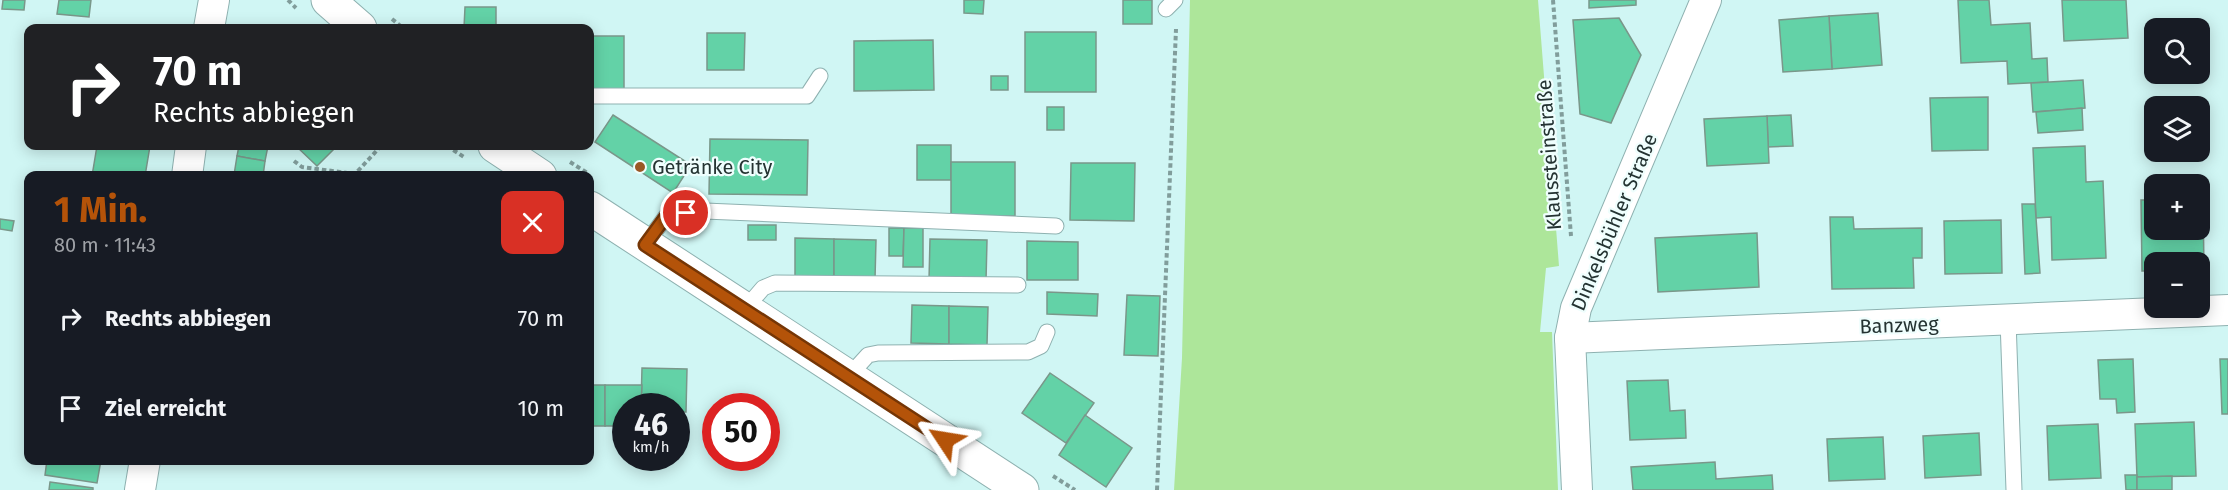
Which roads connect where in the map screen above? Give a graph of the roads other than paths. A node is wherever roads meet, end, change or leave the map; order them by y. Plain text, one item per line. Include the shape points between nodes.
1 (214, 0) edge
2 (1706, 0) edge
3 (210, 24) edge
4 (820, 76) dead end
5 (594, 96) edge
6 (190, 150) edge
7 (501, 150) edge
8 (188, 171) edge
9 (532, 171) edge
10 (594, 211) edge
11 (1056, 226) dead end
12 (645, 245) junction
13 (1018, 285) dead end
14 (745, 309) junction
15 (2228, 310) edge
16 (2008, 320) junction
17 (1047, 332) dead end
18 (1570, 339) junction
19 (848, 377) junction
20 (144, 465) edge
21 (140, 490) edge
22 (1022, 490) edge
23 (1577, 490) edge
24 (2014, 490) edge

1 - 3 street
2 - 18 street, Dinkelsbühler Straße via 1576,308
4 - 5 lane via 807,96
6 - 8 street
7 - 9 main road
10 - 12 main road
11 - 12 lane via 705,211 667,215
12 - 14 main road
13 - 14 lane via 775,283 763,288
14 - 19 main road
15 - 16 street, Banzweg
16 - 18 street, Banzweg
16 - 24 lane
17 - 19 lane via 1041,346 1028,352 868,355
18 - 23 street, Dinkelsbühler Straße
19 - 22 main road
20 - 21 street

